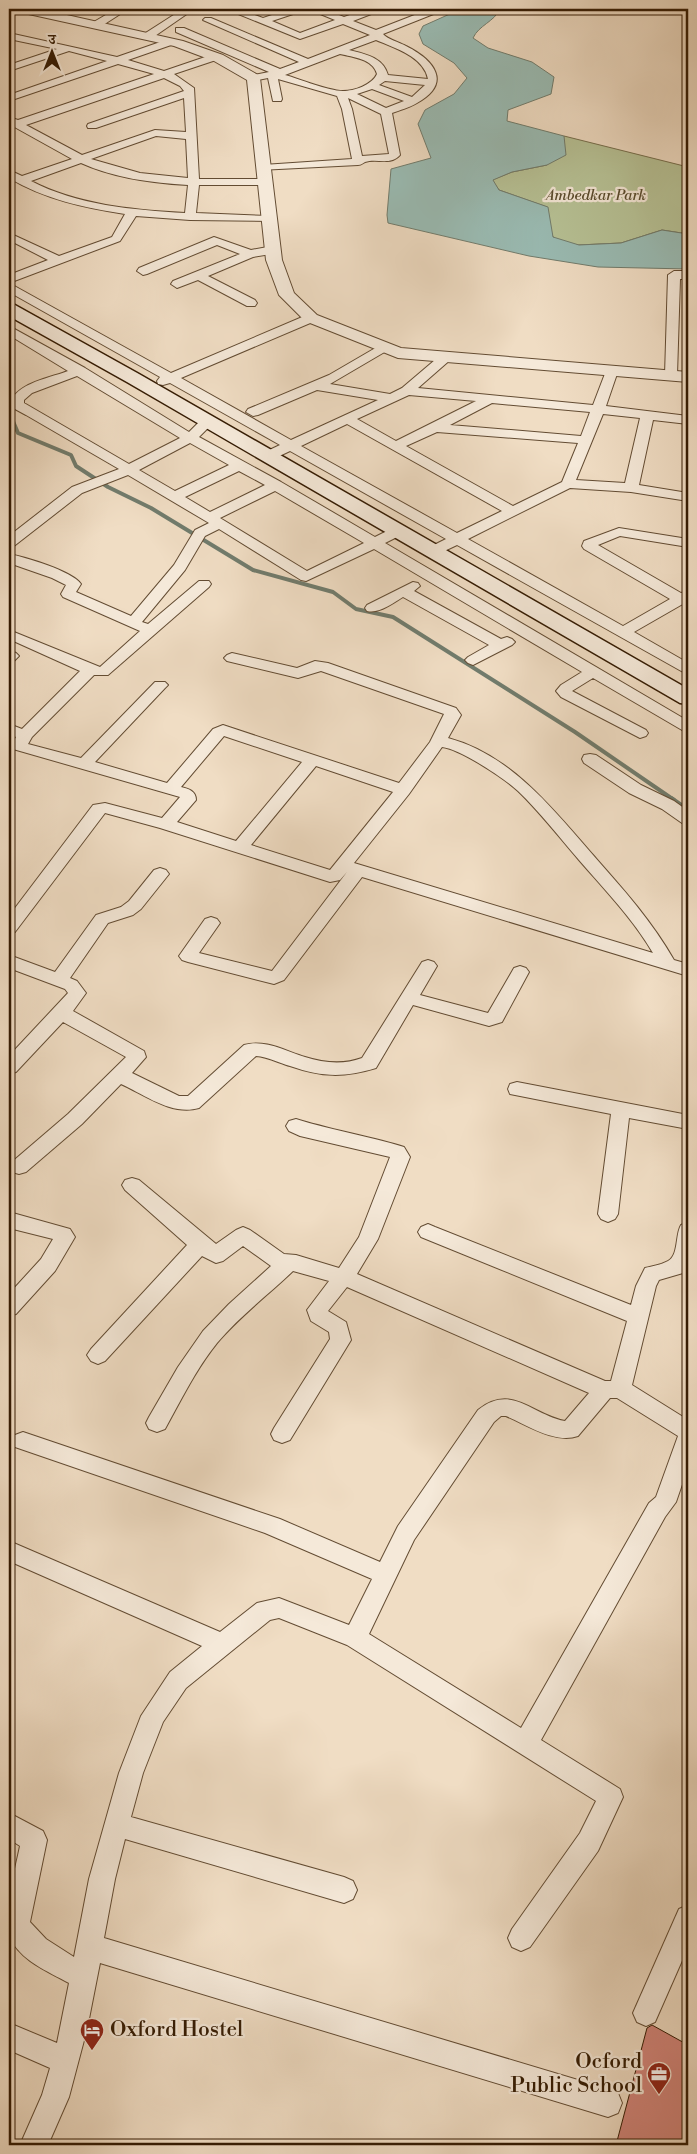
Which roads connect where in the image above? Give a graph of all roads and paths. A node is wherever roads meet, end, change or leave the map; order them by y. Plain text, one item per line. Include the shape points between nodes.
1 (24, 9) edge
2 (123, 9) edge
3 (189, 9) edge
4 (232, 9) edge
5 (299, 9) edge
6 (316, 9) edge
7 (376, 9) edge
8 (438, 9) edge
9 (405, 11) dead end
10 (419, 17) junction
11 (208, 20) dead end
12 (344, 20) junction
13 (263, 21) junction
14 (96, 25) junction
15 (180, 30) dead end
16 (377, 35) junction
17 (9, 36) edge
18 (148, 36) junction
19 (300, 36) junction
20 (170, 42) junction
21 (68, 48) junction
22 (409, 50) junction
23 (340, 51) junction
24 (215, 58) junction
25 (119, 60) junction
26 (308, 62) junction
27 (382, 64) junction
28 (12, 65) edge
29 (428, 65) junction
30 (164, 74) junction
31 (276, 74) junction
32 (253, 78) junction
33 (431, 83) junction
34 (372, 86) junction
35 (189, 93) junction
36 (345, 94) junction
37 (9, 98) edge
38 (277, 99) dead end
39 (414, 100) junction
40 (60, 110) junction
41 (386, 112) junction
42 (13, 122) edge
43 (84, 122) junction
44 (192, 136) junction
45 (126, 144) junction
46 (81, 159) junction
47 (357, 160) junction
48 (9, 173) edge
49 (264, 175) junction
50 (24, 181) junction
51 (194, 181) junction
52 (9, 188) edge
53 (132, 212) junction
54 (190, 217) junction
55 (269, 220) junction
56 (9, 236) edge
57 (273, 250) junction
58 (250, 254) junction
59 (57, 260) junction
60 (143, 271) dead end
61 (198, 275) junction
62 (688, 275) edge
63 (9, 279) edge
64 (177, 284) dead end
65 (9, 287) edge
66 (251, 302) dead end
67 (9, 309) edge
68 (311, 318) junction
69 (9, 330) edge
70 (384, 347) junction
71 (446, 357) junction
72 (80, 371) junction
73 (612, 371) junction
74 (670, 375) junction
75 (688, 377) edge
76 (172, 378) junction
77 (319, 386) junction
78 (149, 387) junction
79 (407, 391) junction
80 (392, 398) junction
81 (490, 399) junction
82 (12, 406) edge
83 (598, 409) junction
84 (361, 412) junction
85 (246, 414) junction
86 (647, 415) junction
87 (346, 419) junction
88 (688, 420) edge
89 (212, 424) junction
90 (435, 428) junction
91 (263, 429) junction
92 (190, 438) junction
93 (585, 440) junction
94 (243, 442) junction
95 (292, 445) junction
96 (396, 446) junction
97 (268, 456) junction
98 (240, 465) junction
99 (129, 470) junction
100 (104, 481) joint
101 (568, 484) junction
102 (276, 485) junction
103 (631, 488) junction
104 (176, 497) junction
105 (688, 497) edge
106 (512, 511) junction
107 (215, 520) junction
108 (398, 531) junction
109 (458, 539) junction
110 (688, 542) edge
111 (9, 543) edge
112 (374, 543) junction
113 (433, 551) junction
114 (9, 558) edge
115 (429, 576) junction
116 (204, 584) dead end
117 (403, 591) junction
118 (685, 597) edge
119 (372, 608) dead end
120 (132, 623) junction
121 (149, 630) junction
122 (526, 632) junction
123 (623, 632) junction
124 (9, 634) edge
125 (500, 645) junction
126 (232, 658) dead end
127 (473, 660) dead end
128 (688, 669) edge
129 (90, 670) junction
130 (594, 671) junction
131 (160, 685) dead end
132 (686, 695) edge
133 (688, 727) edge
134 (9, 729) edge
135 (640, 733) dead end
136 (25, 735) junction
137 (438, 743) junction
138 (313, 759) junction
139 (590, 759) dead end
140 (85, 764) junction
141 (172, 788) junction
142 (403, 790) junction
143 (688, 819) edge
144 (166, 824) junction
145 (240, 848) junction
146 (350, 867) junction
147 (160, 874) dead end
148 (211, 923) dead end
149 (9, 928) edge
150 (9, 961) edge
151 (680, 964) edge
152 (428, 966) dead end
153 (520, 972) dead end
154 (58, 980) junction
155 (409, 998) junction
156 (61, 1013) junction
157 (9, 1067) edge
158 (119, 1076) junction
159 (518, 1089) dead end
160 (621, 1109) junction
161 (688, 1122) edge
162 (296, 1126) dead end
163 (12, 1170) edge
164 (132, 1185) dead end
165 (608, 1214) dead end
166 (9, 1220) edge
167 (688, 1230) edge
168 (428, 1232) dead end
169 (200, 1244) junction
170 (288, 1263) junction
171 (344, 1277) junction
172 (9, 1308) edge
173 (638, 1317) junction
174 (98, 1355) dead end
175 (612, 1390) junction
176 (157, 1423) dead end
177 (688, 1431) edge
178 (282, 1434) dead end
179 (688, 1437) edge
180 (23, 1441) dead end
181 (9, 1550) edge
182 (386, 1575) junction
183 (355, 1638) junction
184 (223, 1644) junction
185 (526, 1743) junction
186 (9, 1825) edge
187 (117, 1825) junction
188 (344, 1890) dead end
189 (688, 1918) edge
190 (521, 1938) dead end
191 (88, 1946) junction
192 (82, 1976) junction
193 (646, 2013) dead end
194 (9, 2036) edge
195 (65, 2061) junction
196 (608, 2103) dead end
197 (34, 2145) edge

1 - 14 street
2 - 14 street
3 - 18 street
4 - 13 street
5 - 13 street
6 - 12 street
7 - 12 street
8 - 10 street
9 - 10 street
10 - 16 street
11 - 26 street
12 - 16 street
12 - 19 street
13 - 19 street
14 - 18 street
15 - 31 street
16 - 22 street
16 - 23 street
17 - 21 street
18 - 20 street
19 - 23 street
20 - 24 street
20 - 25 street
21 - 25 street
21 - 28 street
22 - 27 street
22 - 29 street
23 - 26 street
23 - 27 street
24 - 30 street
24 - 32 street
25 - 30 street
25 - 37 street
26 - 31 street
27 - 29 street via 404,67
27 - 33 street
27 - 34 street
29 - 33 street
30 - 35 street via 182,82 189,88
30 - 40 street
31 - 32 street
31 - 36 street
31 - 38 street
32 - 49 street
33 - 39 street
34 - 36 street
34 - 39 street
35 - 43 street
35 - 44 street
36 - 41 street
36 - 47 street
39 - 41 street
40 - 42 street
40 - 43 street
41 - 47 street via 395,155
42 - 46 street
43 - 45 street
44 - 45 street via 155,133
44 - 51 street
45 - 46 street
46 - 50 street
46 - 51 street via 116,171
47 - 49 street via 355,164
48 - 50 street
49 - 51 street
49 - 55 street
50 - 52 street
50 - 53 street via 70,199
51 - 54 street
53 - 54 street
53 - 59 street via 116,239
54 - 55 street
55 - 57 street
56 - 59 street
57 - 58 street
57 - 68 street via 287,295
58 - 60 street via 214,241
58 - 61 street
59 - 63 street
61 - 64 street
61 - 66 street
62 - 74 street via 674,275
65 - 76 street
67 - 78 main road
68 - 70 street
68 - 76 street
69 - 72 street
70 - 71 street via 398,353
70 - 77 street
71 - 73 street
71 - 79 street
72 - 82 street via 27,390
72 - 92 street
73 - 74 street
73 - 83 street
74 - 75 street
76 - 78 street
76 - 85 street
77 - 80 street
77 - 84 street
77 - 85 street
78 - 89 main road
79 - 80 street
79 - 81 street
80 - 84 street
81 - 83 street
81 - 90 street
82 - 99 street
83 - 86 street
83 - 93 street
84 - 87 street
85 - 89 street
85 - 91 street
86 - 88 street
86 - 103 street
87 - 95 street
87 - 96 street
89 - 92 street
89 - 94 main road
90 - 93 street
90 - 96 street
91 - 94 street
91 - 95 street
92 - 98 street
92 - 99 street
93 - 101 street
94 - 97 main road
95 - 97 street
95 - 109 street
96 - 106 street
97 - 108 main road
98 - 102 street
98 - 104 street
99 - 100 street
99 - 104 street
100 - 111 street via 77,490
101 - 103 street
101 - 106 street
102 - 107 street
102 - 112 street
103 - 105 street
104 - 107 street
106 - 109 street
107 - 112 street via 306,577
107 - 120 street via 198,536 180,567
108 - 112 street
108 - 113 main road
109 - 113 street
109 - 123 street
110 - 118 street via 619,532 589,544
112 - 115 street
113 - 132 main road
114 - 120 street via 57,574 74,584 68,594
115 - 117 street
115 - 122 street
116 - 121 street
117 - 119 street
117 - 125 street
118 - 123 street
120 - 121 street
121 - 129 street via 104,672
122 - 125 street
122 - 130 street
123 - 128 street
124 - 129 street
125 - 127 street
126 - 137 street via 298,673 323,666 450,711 453,715
129 - 136 street
130 - 133 street
130 - 135 street via 566,688 566,694
131 - 140 street
134 - 136 street
136 - 140 street via 19,746
137 - 142 street
137 - 151 street via 455,745 478,756 522,786
138 - 141 street via 223,730
138 - 142 street
138 - 145 street
139 - 143 street
140 - 141 street
141 - 144 street via 185,793 188,800
142 - 146 street
144 - 145 street
144 - 149 street via 113,809 99,809
145 - 146 street via 330,876
146 - 148 street via 274,978 188,956
146 - 151 street
147 - 154 street via 135,905 102,919
150 - 154 street
152 - 155 street
153 - 155 street via 496,1017 489,1020
154 - 156 street via 71,984 77,993
155 - 158 street via 368,1063 356,1068 315,1068 264,1050 251,1050 192,1103 185,1105
156 - 157 street
156 - 158 street via 137,1056
158 - 163 street via 75,1119
159 - 160 street
160 - 161 street
160 - 165 street
162 - 171 street via 400,1155 368,1239
164 - 169 street
166 - 172 street via 65,1237 48,1265
167 - 173 street via 684,1257 676,1266 652,1274
168 - 173 street
169 - 170 street via 216,1255 243,1235 280,1262
169 - 174 street
170 - 171 street
170 - 176 street via 242,1304 196,1355
171 - 175 street
171 - 178 street via 316,1312 339,1328 341,1340
173 - 175 street
175 - 177 street
175 - 182 street via 570,1430 562,1430 507,1407 491,1412 406,1533
179 - 185 street via 665,1502 657,1510
180 - 182 street via 272,1526
181 - 184 street
182 - 183 street
183 - 184 street via 279,1608 271,1608
183 - 185 street
184 - 187 street via 178,1680 153,1716 131,1773
185 - 190 street via 611,1797 589,1842
186 - 192 street via 34,1840 17,1924 21,1934 41,1951
187 - 188 street
187 - 191 street
189 - 193 street
191 - 192 street
191 - 196 street
192 - 195 street via 74,2029
194 - 195 street
195 - 197 street via 55,2097

